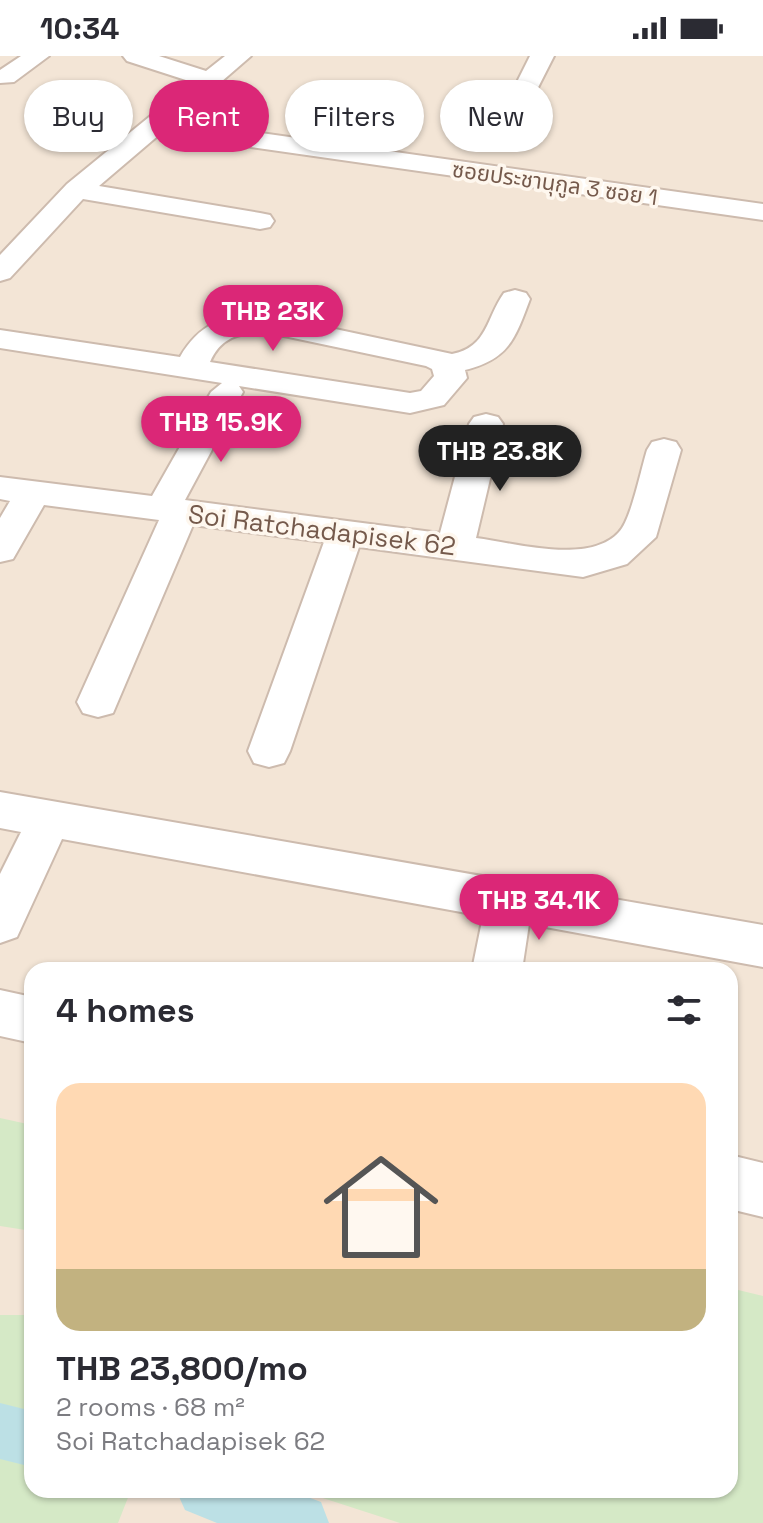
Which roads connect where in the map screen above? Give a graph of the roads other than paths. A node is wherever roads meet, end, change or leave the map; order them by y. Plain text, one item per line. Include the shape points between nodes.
1 (37, 56) edge
2 (135, 56) edge
3 (239, 56) edge
4 (542, 56) edge
5 (214, 68) edge
6 (5, 77) dead end
7 (530, 80) edge
8 (269, 119) edge
9 (149, 132) edge
10 (269, 135) edge
11 (269, 144) edge
12 (452, 152) edge
13 (442, 167) junction
14 (77, 190) junction
15 (763, 212) edge
16 (260, 221) dead end
17 (0, 272) edge
18 (515, 299) dead end
19 (0, 339) edge
20 (447, 364) junction
21 (191, 368) junction
22 (227, 392) dead end
23 (486, 424) dead end
24 (664, 450) dead end
25 (16, 490) edge
26 (172, 510) junction
27 (345, 535) junction
28 (455, 548) junction
29 (0, 550) edge
30 (98, 702) dead end
31 (269, 751) dead end
32 (0, 810) edge
33 (49, 819) junction
34 (509, 903) junction
35 (0, 923) edge
36 (763, 946) edge
37 (498, 962) edge
38 (0, 1013) edge
39 (24, 1018) edge
40 (738, 1184) edge
41 (763, 1190) edge

1 - 6 street
2 - 5 street
3 - 5 street
4 - 7 street
8 - 10 street via 282,122
9 - 14 street
11 - 13 street, ซอยประชานุกูล 3 ซอย 1
12 - 13 street
13 - 15 street, ซอยประชานุกูล 3 ซอย 1
14 - 16 street
14 - 17 street
18 - 20 street via 488,355
19 - 21 street
20 - 21 street via 265,323 243,323 219,330 201,344
20 - 21 street via 451,378 432,398 410,403
22 - 26 street
23 - 28 street
24 - 28 street, Soi Ratchadapisek 62 via 638,537 614,555 583,564
25 - 26 street, Soi Ratchadapisek 62
25 - 29 street
26 - 27 street, Soi Ratchadapisek 62
26 - 30 street
27 - 28 street, Soi Ratchadapisek 62
27 - 31 street
32 - 33 street
33 - 34 street
33 - 35 street
34 - 36 street
34 - 37 street
38 - 39 street
40 - 41 street

